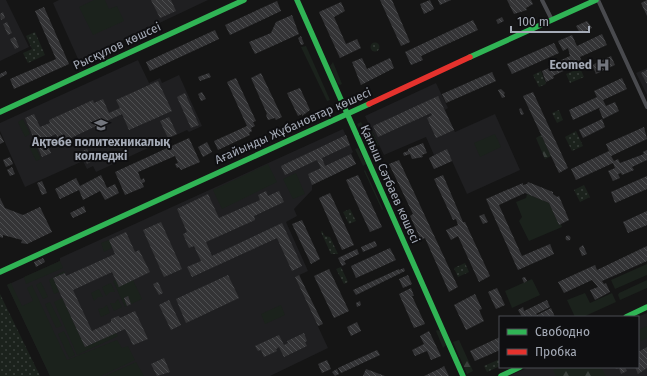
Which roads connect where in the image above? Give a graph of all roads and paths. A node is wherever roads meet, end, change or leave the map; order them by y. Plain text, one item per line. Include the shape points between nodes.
1 (244, 0) edge
2 (297, 0) edge
3 (542, 0) edge
4 (597, 0) edge
5 (552, 20) junction
6 (647, 107) edge
7 (0, 112) edge
8 (346, 114) junction
9 (0, 272) edge
10 (647, 307) edge
11 (628, 316) edge
12 (518, 368) edge
13 (463, 376) edge
14 (501, 376) edge

1 - 7 street, Рысқұлов көшсеі
2 - 8 street, Қаныш Сәтбаев көшесі
3 - 5 street
4 - 5 street, Ағайынды Жұбановтар көшесі
4 - 6 street
5 - 8 street, Ағайынды Жұбановтар көшесі
8 - 9 street, Ағайынды Жұбановтар көшесі
8 - 13 street, Қаныш Сәтбаев көшесі
10 - 11 street
12 - 14 street

